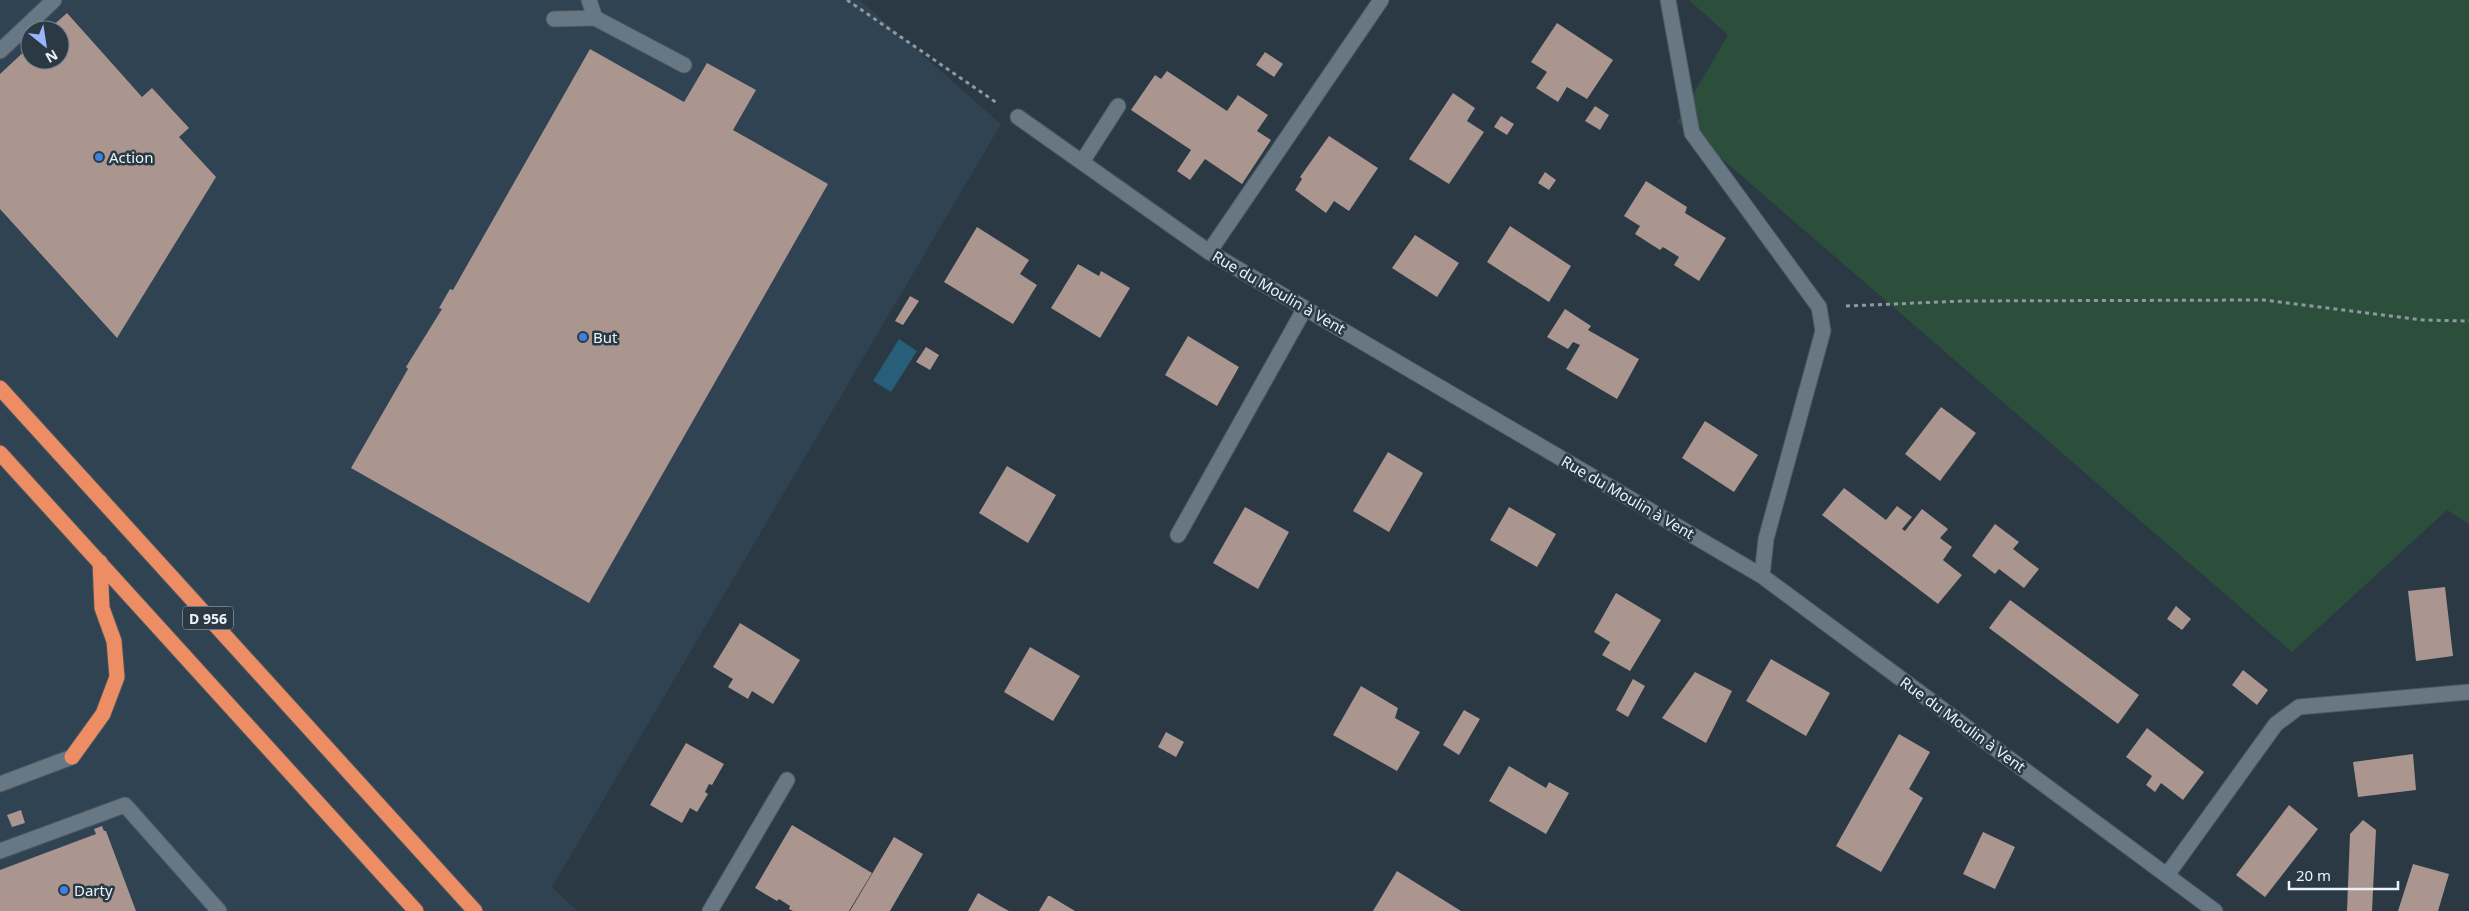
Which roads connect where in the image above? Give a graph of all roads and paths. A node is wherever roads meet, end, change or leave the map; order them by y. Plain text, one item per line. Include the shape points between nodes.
1 (54, 0) edge
2 (589, 0) edge
3 (847, 0) edge
4 (1381, 0) edge
5 (1668, 0) edge
6 (595, 18) junction
7 (554, 19) dead end
8 (0, 51) edge
9 (684, 65) dead end
10 (1118, 106) dead end
11 (1018, 117) joint
12 (1082, 162) junction
13 (1209, 252) junction
14 (1305, 308) junction
15 (1819, 308) junction
16 (2469, 321) edge
17 (0, 388) edge
18 (0, 452) edge
19 (1178, 535) dead end
20 (100, 562) junction
21 (1762, 576) junction
22 (2469, 692) edge
23 (72, 757) joint
24 (787, 780) dead end
25 (0, 784) edge
26 (0, 851) edge
27 (2167, 875) junction
28 (219, 911) edge
29 (416, 911) edge
30 (475, 911) edge
31 (710, 911) edge
32 (2215, 911) edge

1 - 8 street
2 - 6 street
3 - 11 path
4 - 13 street
5 - 15 street via 1692,133
6 - 7 street
6 - 9 street
10 - 12 street
11 - 12 street, Rue du Moulin à Vent
12 - 13 street, Rue du Moulin à Vent
13 - 14 street, Rue du Moulin à Vent
14 - 19 street
14 - 21 street, Rue du Moulin à Vent
15 - 16 path via 1964,301 2263,300 2423,320
15 - 21 street via 1823,330 1766,539
17 - 30 highway, D 956
18 - 20 highway, D 956
20 - 23 highway via 102,608 114,642 117,677 103,714
20 - 29 highway, D 956
21 - 27 street, Rue du Moulin à Vent
22 - 27 street via 2298,706 2276,724
23 - 25 street
24 - 31 street
26 - 28 street via 125,805
27 - 32 street, Rue du Moulin à Vent

